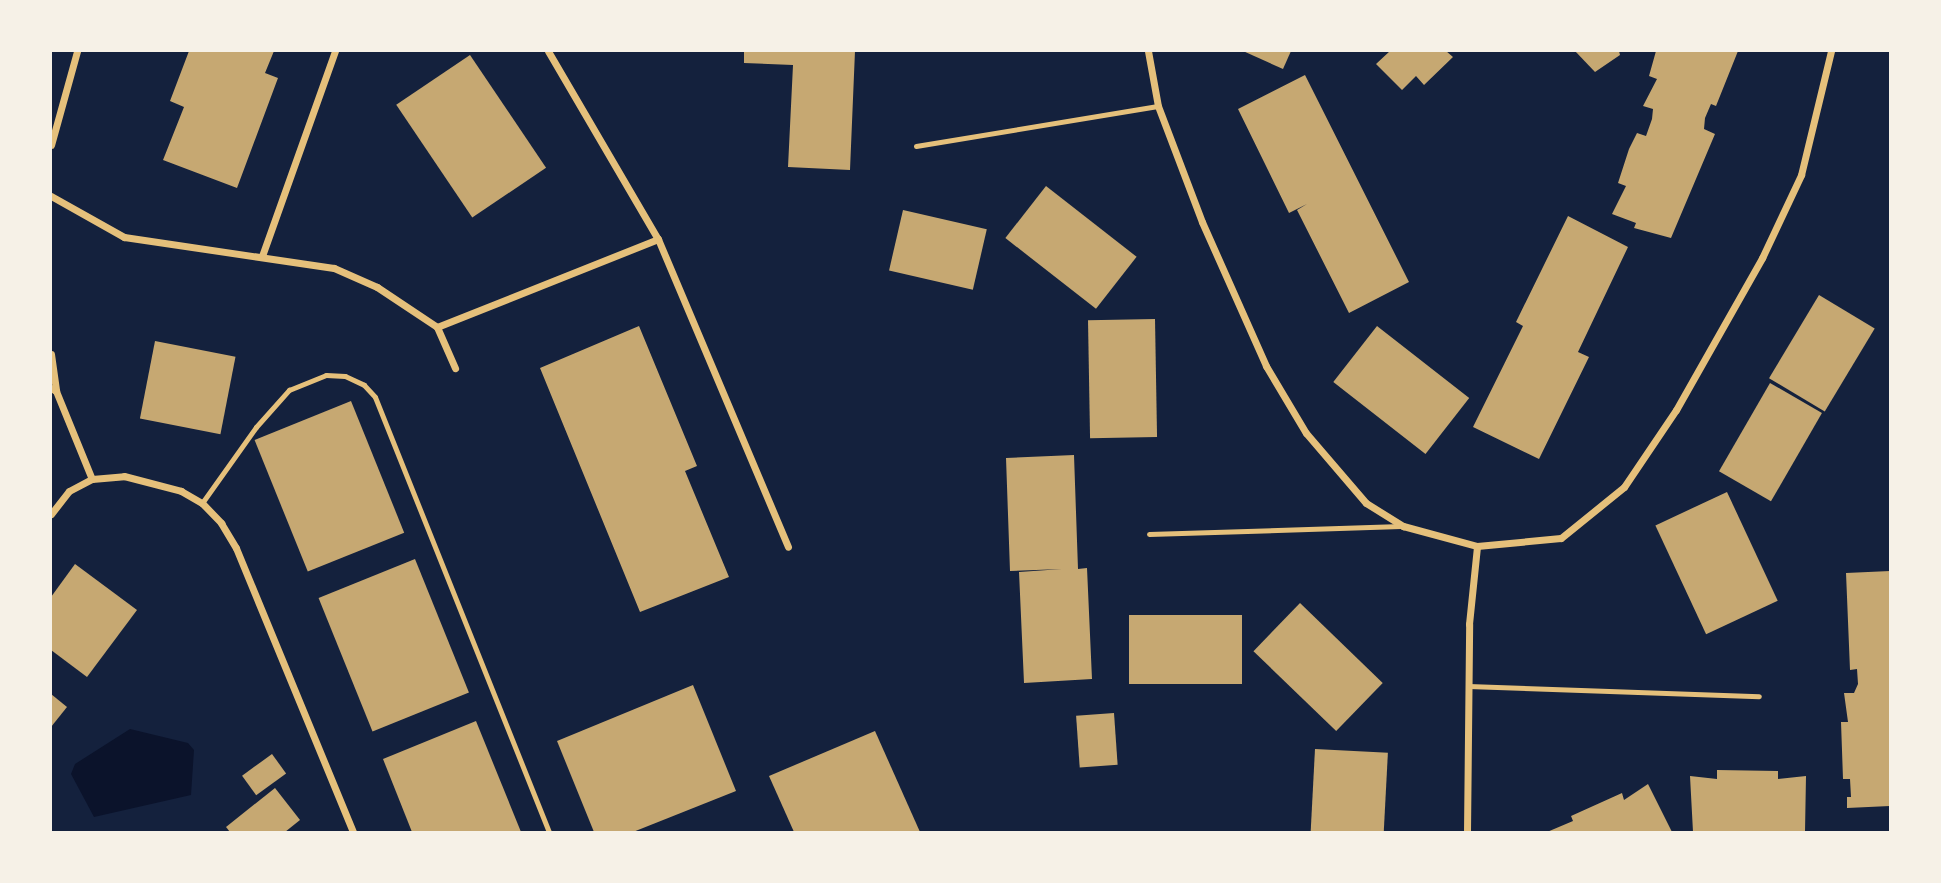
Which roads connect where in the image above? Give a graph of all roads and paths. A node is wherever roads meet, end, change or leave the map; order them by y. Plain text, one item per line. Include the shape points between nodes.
1 (76, 51) edge
2 (335, 51) edge
3 (548, 51) edge
4 (1147, 51) edge
5 (1830, 51) edge
6 (1158, 106) junction
7 (51, 145) edge
8 (916, 146) dead end
9 (51, 197) edge
10 (658, 239) junction
11 (262, 256) junction
12 (437, 327) junction
13 (51, 354) edge
14 (455, 368) dead end
15 (53, 390) edge
16 (92, 479) junction
17 (202, 503) junction
18 (51, 514) edge
19 (1404, 526) junction
20 (1149, 534) dead end
21 (1477, 546) junction
22 (788, 547) dead end
23 (1468, 686) junction
24 (1759, 696) dead end
25 (354, 832) edge
26 (548, 832) edge
27 (1467, 832) edge

1 - 7 street
2 - 11 street
3 - 10 street
4 - 6 street
5 - 21 street via 1801,175 1762,258 1676,410 1624,487 1560,538
6 - 8 lane
6 - 19 street via 1202,222 1266,366 1306,433 1366,503
9 - 11 street via 124,237
10 - 12 street
10 - 22 street
11 - 12 street via 334,268 377,287
12 - 14 street
13 - 15 street
15 - 16 street
16 - 17 street via 124,476 181,491
16 - 18 street via 69,491
17 - 25 street via 236,548
17 - 26 lane via 256,427 289,390 326,375 364,384 375,397
19 - 20 lane
19 - 21 street
21 - 23 street
23 - 24 lane
23 - 27 street

